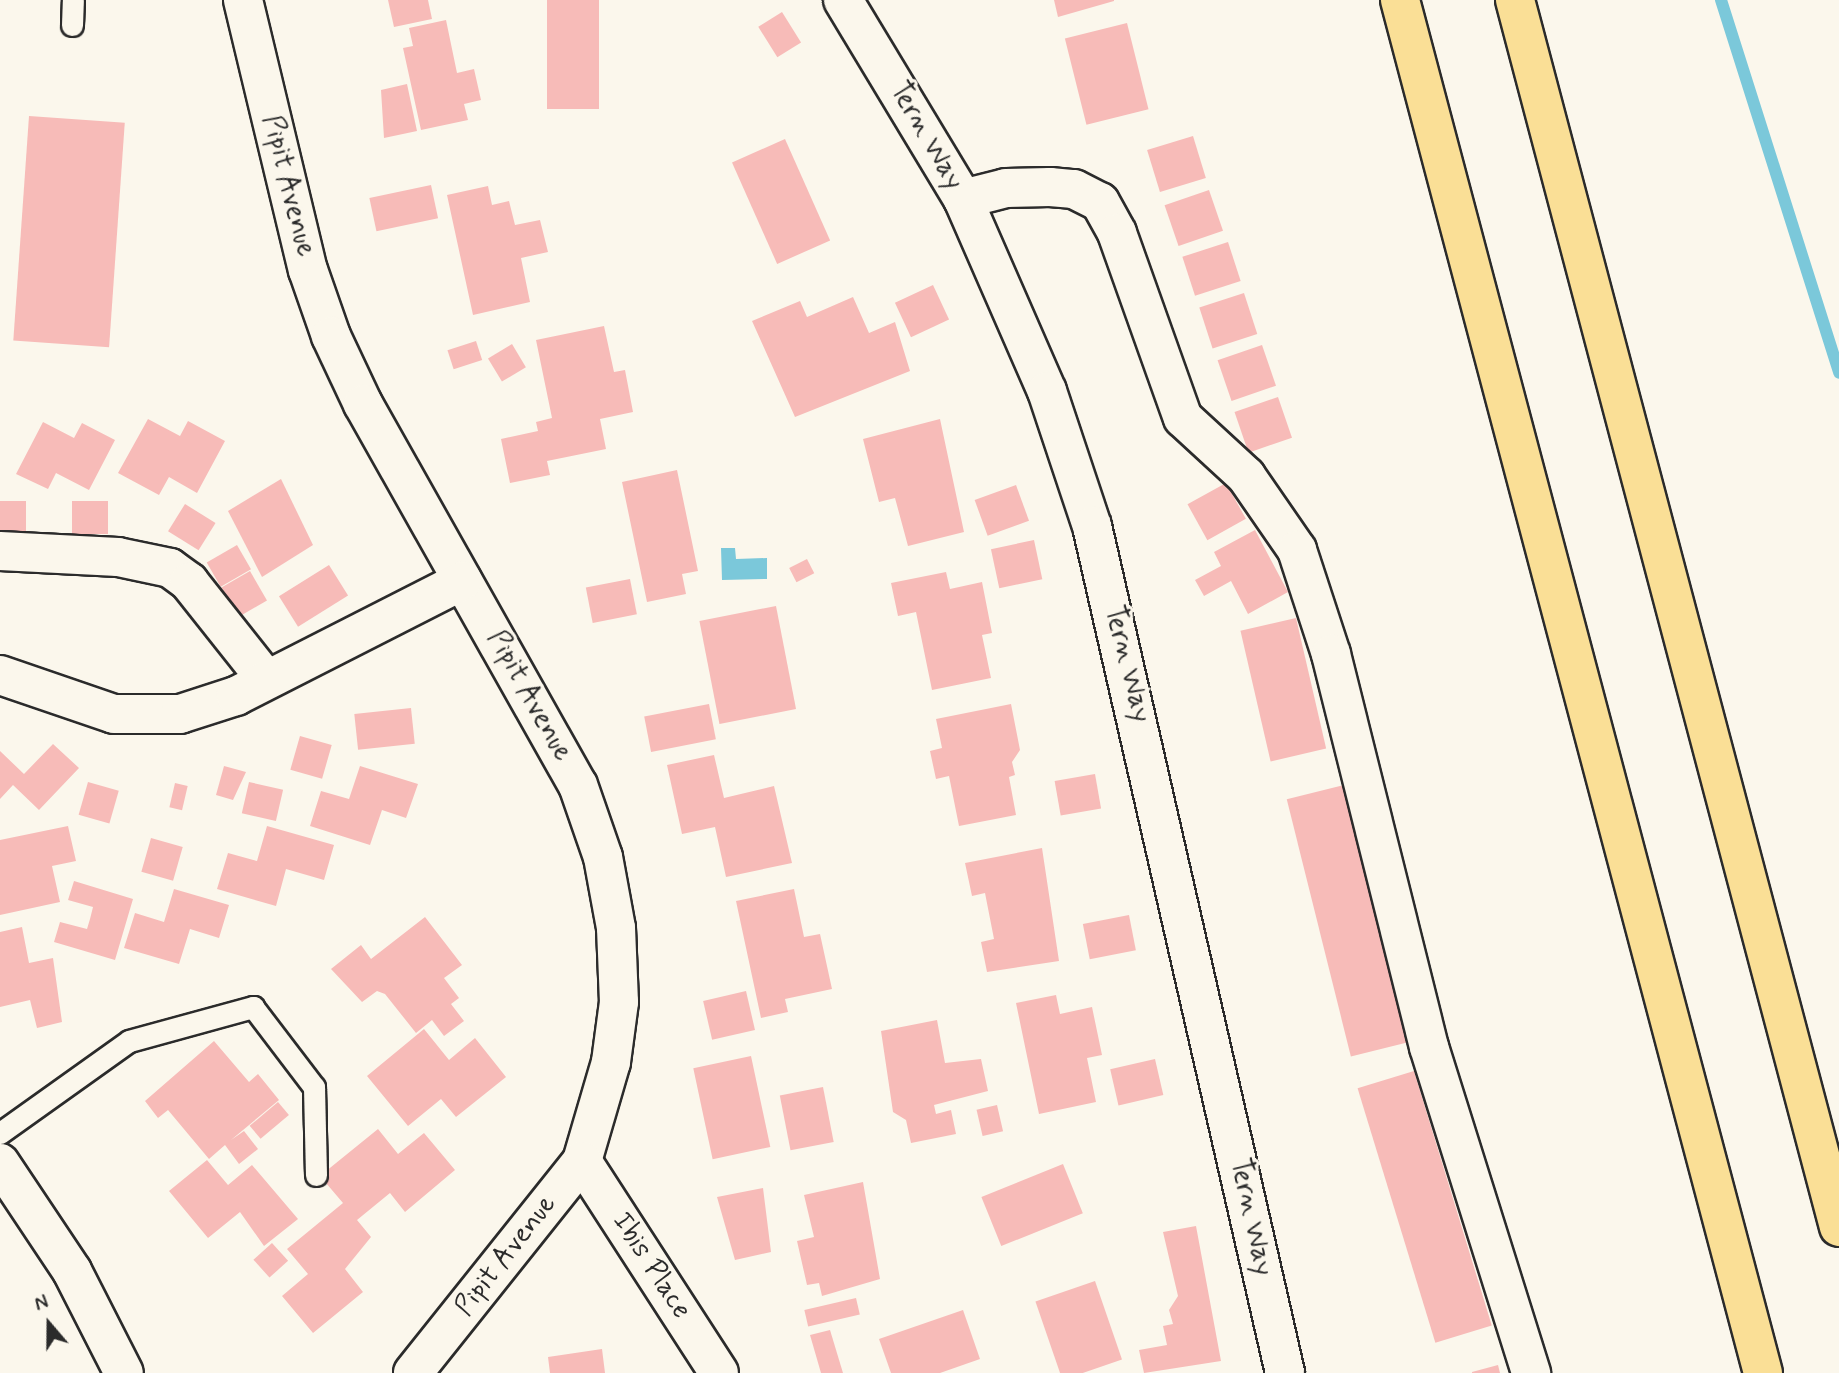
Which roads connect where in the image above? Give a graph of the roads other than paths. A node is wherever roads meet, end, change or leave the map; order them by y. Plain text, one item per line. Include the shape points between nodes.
1 (73, 0) edge
2 (243, 0) edge
3 (843, 0) edge
4 (1400, 0) edge
5 (1515, 0) edge
6 (72, 25) dead end
7 (964, 199) junction
8 (0, 551) edge
9 (462, 581) junction
10 (0, 675) edge
11 (265, 678) junction
12 (1771, 972) junction
13 (0, 1133) edge
14 (582, 1161) junction
15 (0, 1163) edge
16 (316, 1175) dead end
17 (1839, 1178) edge
18 (1839, 1227) edge
19 (124, 1373) edge
20 (413, 1373) edge
21 (719, 1373) edge
22 (1285, 1373) edge
23 (1531, 1373) edge
24 (1763, 1373) edge

1 - 6 lane
2 - 9 street, Pipit Avenue via 308,270 331,336
3 - 7 street, Tern Way
4 - 24 highway
5 - 12 highway
7 - 22 street, Tern Way via 1047,391 1092,526
7 - 23 street via 1006,188 1050,187 1074,189 1100,202 1117,233 1183,418 1246,476 1297,550 1331,654 1429,1047
8 - 11 street via 118,557 170,568 189,582
9 - 11 street
9 - 14 street, Pipit Avenue via 578,785 603,857 619,1002 611,1062
10 - 11 street via 114,714 148,718 207,707
12 - 17 highway
12 - 18 highway
13 - 16 lane via 129,1041 253,1007 314,1087
14 - 20 street, Pipit Avenue
14 - 21 street, Ibis Place
15 - 19 street via 72,1271

